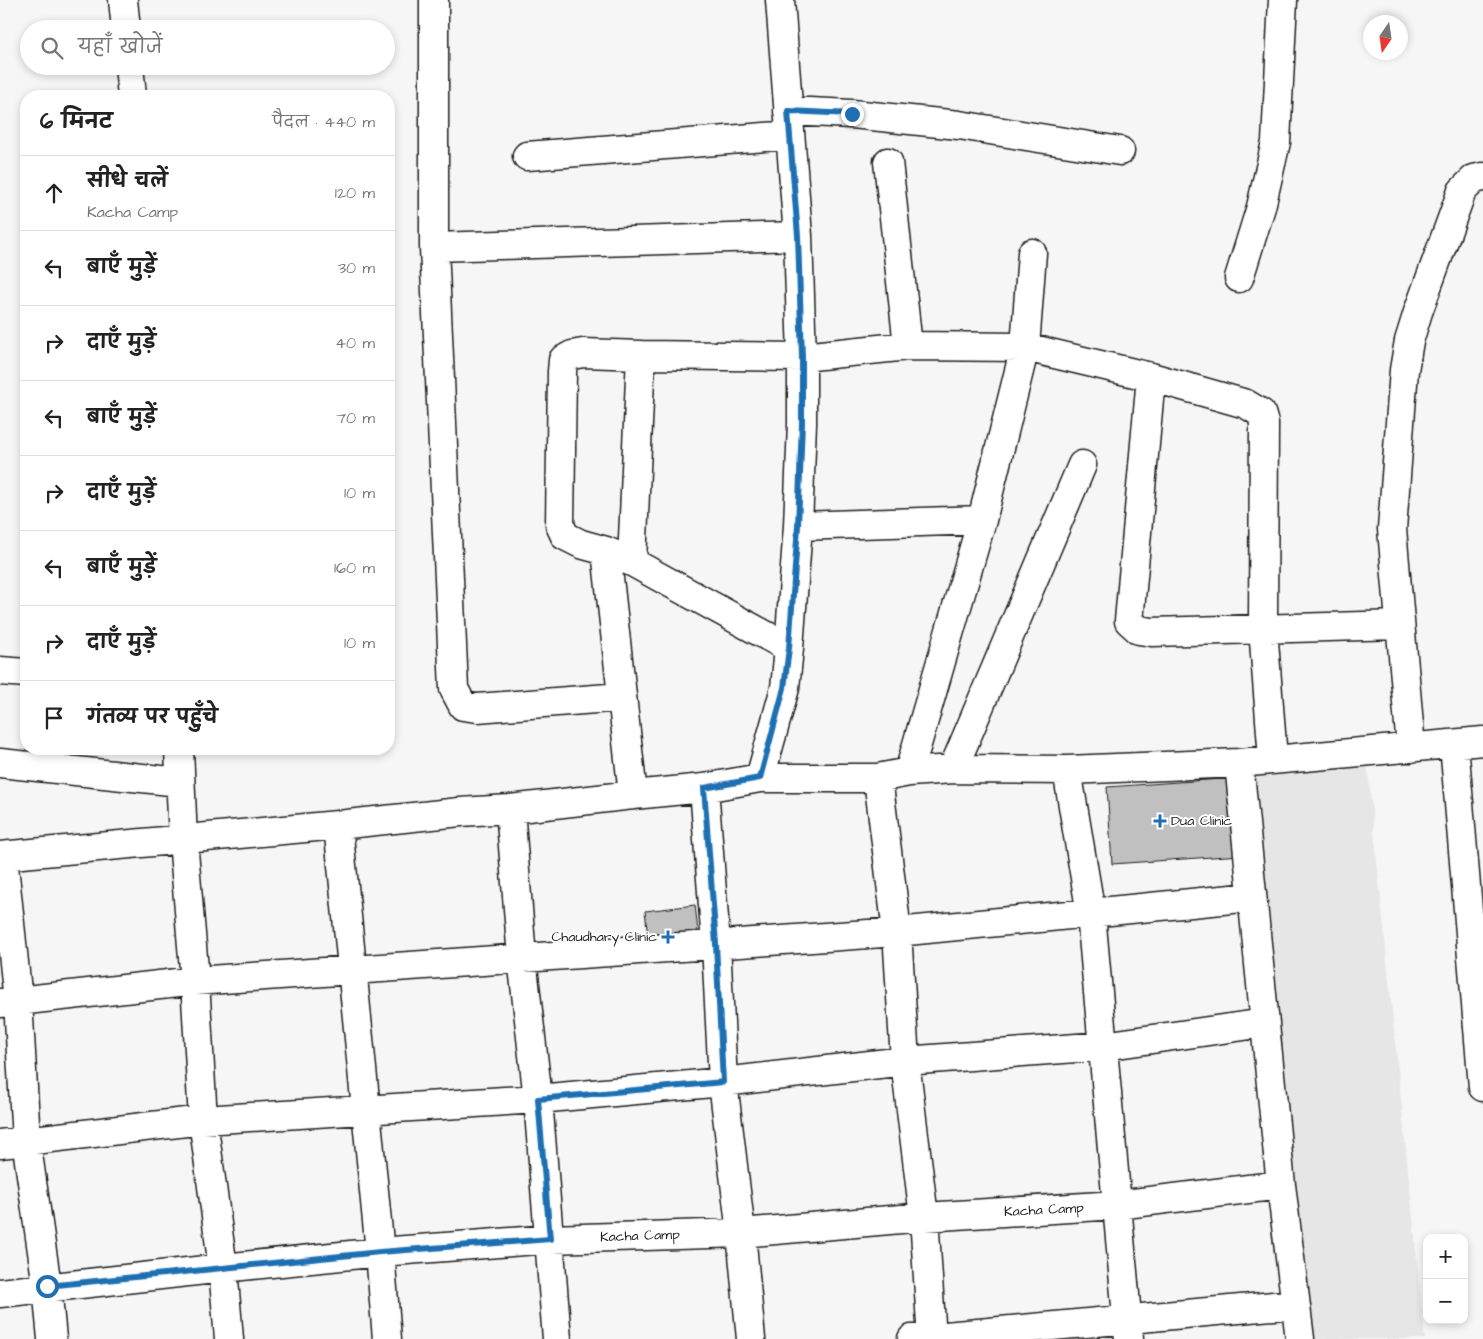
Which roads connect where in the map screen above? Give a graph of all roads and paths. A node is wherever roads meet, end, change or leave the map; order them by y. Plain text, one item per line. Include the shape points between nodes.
1 (123, 0) edge
2 (434, 0) edge
3 (780, 0) edge
4 (1283, 0) edge
5 (125, 20) edge
6 (130, 75) edge
7 (131, 90) edge
8 (789, 123) junction
9 (1120, 150) dead end
10 (527, 156) dead end
11 (888, 162) dead end
12 (1483, 177) edge
13 (798, 236) junction
14 (434, 247) junction
15 (1032, 253) dead end
16 (1239, 278) dead end
17 (908, 346) junction
18 (1025, 347) junction
19 (641, 355) junction
20 (802, 357) junction
21 (1151, 377) junction
22 (1082, 465) dead end
23 (982, 520) junction
24 (798, 526) junction
25 (606, 551) junction
26 (632, 562) junction
27 (1400, 625) junction
28 (1263, 628) junction
29 (789, 648) junction
30 (0, 671) edge
31 (20, 673) edge
32 (622, 697) junction
33 (1483, 741) edge
34 (1454, 744) junction
35 (1412, 748) junction
36 (179, 755) edge
37 (1274, 759) junction
38 (0, 763) edge
39 (1239, 763) junction
40 (952, 769) junction
41 (1067, 770) junction
42 (909, 772) junction
43 (760, 778) junction
44 (878, 778) junction
45 (180, 782) junction
46 (704, 788) junction
47 (633, 795) junction
48 (510, 809) junction
49 (338, 825) junction
50 (183, 840) junction
51 (1, 856) edge
52 (1252, 897) junction
53 (1091, 914) junction
54 (897, 932) junction
55 (716, 944) junction
56 (522, 958) junction
57 (352, 971) junction
58 (195, 981) junction
59 (9, 1002) edge
60 (1265, 1023) junction
61 (1103, 1046) junction
62 (904, 1061) junction
63 (723, 1082) junction
64 (1483, 1087) edge
65 (538, 1099) junction
66 (366, 1111) junction
67 (203, 1120) junction
68 (26, 1140) junction
69 (0, 1144) edge
70 (1281, 1185) junction
71 (1117, 1205) junction
72 (924, 1217) junction
73 (741, 1233) junction
74 (550, 1239) junction
75 (380, 1252) junction
76 (223, 1268) junction
77 (47, 1286) junction
78 (0, 1292) edge
79 (1295, 1304) junction
80 (1127, 1329) edge
81 (925, 1338) edge
82 (52, 1339) edge
83 (229, 1339) edge
84 (386, 1339) edge
85 (557, 1339) edge
86 (751, 1339) edge
87 (1300, 1339) edge

1 - 5 street
2 - 14 street
3 - 8 street
4 - 16 street via 1276,142
6 - 7 street
8 - 9 street via 852,114 959,125
8 - 10 street
8 - 13 street
11 - 17 street
12 - 27 street via 1474,179 1462,191 1409,341 1392,529
13 - 14 street
13 - 20 street
14 - 32 street via 454,689 463,706 477,708
15 - 18 street
17 - 18 street
17 - 20 street
18 - 21 street
18 - 23 street
19 - 20 street
19 - 25 street via 583,353 572,354 563,360 560,524 565,536
19 - 26 street
20 - 24 street
21 - 28 street via 1246,404 1262,413
21 - 28 street via 1129,621 1139,630 1152,632
22 - 40 street
23 - 24 street
23 - 42 street
24 - 29 street
25 - 26 street
25 - 32 street
26 - 29 street
27 - 28 street
27 - 35 street
28 - 37 street
29 - 43 street via 784,688
30 - 31 street
32 - 47 street
33 - 34 street
34 - 35 street
34 - 64 street
35 - 37 street
36 - 45 street
37 - 39 street
38 - 45 street
39 - 41 street
39 - 52 street
40 - 41 street
40 - 42 street
41 - 53 street
42 - 44 street
43 - 44 street
43 - 46 street
44 - 54 street
45 - 50 street
46 - 47 street
46 - 55 street
47 - 48 street
48 - 49 street
48 - 56 street
49 - 50 street
49 - 57 street
50 - 51 street
50 - 58 street
51 - 59 street
52 - 53 street
52 - 60 street
53 - 54 street
53 - 61 street
54 - 55 street
54 - 62 street
55 - 56 street
55 - 63 street
56 - 57 street
56 - 65 street
57 - 58 street
57 - 66 street
58 - 59 street
58 - 67 street
59 - 68 street
60 - 61 street
60 - 70 street
61 - 62 street
61 - 71 street
62 - 63 street
62 - 72 street
63 - 65 street
63 - 73 street
65 - 66 street
65 - 74 street
66 - 67 street
66 - 75 street
67 - 68 street
67 - 76 street
68 - 69 street
68 - 77 street
70 - 71 street, Kacha Camp
70 - 79 street
71 - 72 street, Kacha Camp
71 - 80 street
72 - 73 street, Kacha Camp
72 - 81 street
73 - 74 street, Kacha Camp
73 - 86 street
74 - 75 street, Kacha Camp
74 - 85 street
75 - 76 street, Kacha Camp
75 - 84 street
76 - 77 street, Kacha Camp
76 - 83 street
77 - 78 street, Kacha Camp
77 - 82 street
79 - 80 street
79 - 87 street
80 - 81 street

